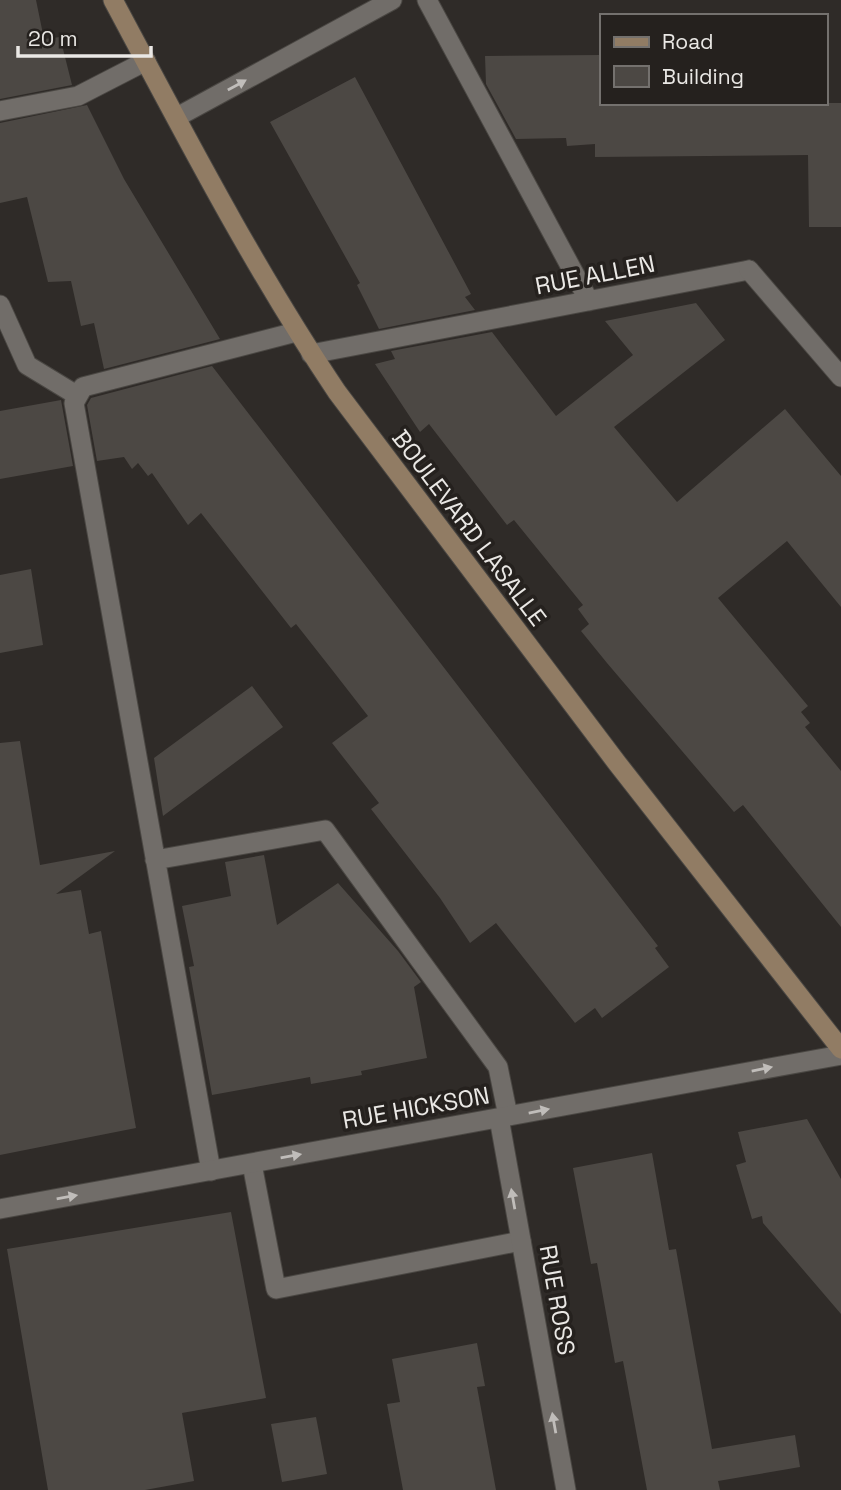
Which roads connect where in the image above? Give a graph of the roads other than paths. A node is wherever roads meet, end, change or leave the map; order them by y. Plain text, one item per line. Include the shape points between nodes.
1 (113, 0) edge
2 (392, 0) edge
3 (427, 0) edge
4 (146, 61) junction
5 (0, 111) edge
6 (177, 117) junction
7 (589, 301) junction
8 (0, 305) edge
9 (296, 332) junction
10 (311, 354) junction
11 (841, 377) edge
12 (78, 396) junction
13 (155, 860) junction
14 (841, 1049) edge
15 (841, 1055) edge
16 (504, 1117) junction
17 (252, 1164) junction
18 (211, 1171) junction
19 (0, 1209) edge
20 (521, 1241) junction
21 (566, 1490) edge

1 - 4 main road, BOULEVARD LASALLE
6 -> 2 street
3 - 7 street
4 - 5 street via 78,96
4 - 6 main road, BOULEVARD LASALLE
6 - 9 main road, BOULEVARD LASALLE
7 - 10 street, RUE ALLEN
7 - 11 street, RUE ALLEN via 749,270
8 - 12 street via 27,365
9 - 10 main road, BOULEVARD LASALLE
9 - 12 street via 83,387
10 - 14 main road, BOULEVARD LASALLE via 391,468
12 - 13 street via 74,403 81,454
13 - 16 street, RUE ROSS via 325,830 498,1067
13 - 18 street
16 -> 15 street, RUE HICKSON
17 -> 16 street, RUE HICKSON
20 -> 16 street, RUE ROSS
17 - 18 street, RUE HICKSON
17 - 20 street via 276,1289
19 -> 18 street, RUE HICKSON
21 -> 20 street, RUE ROSS

